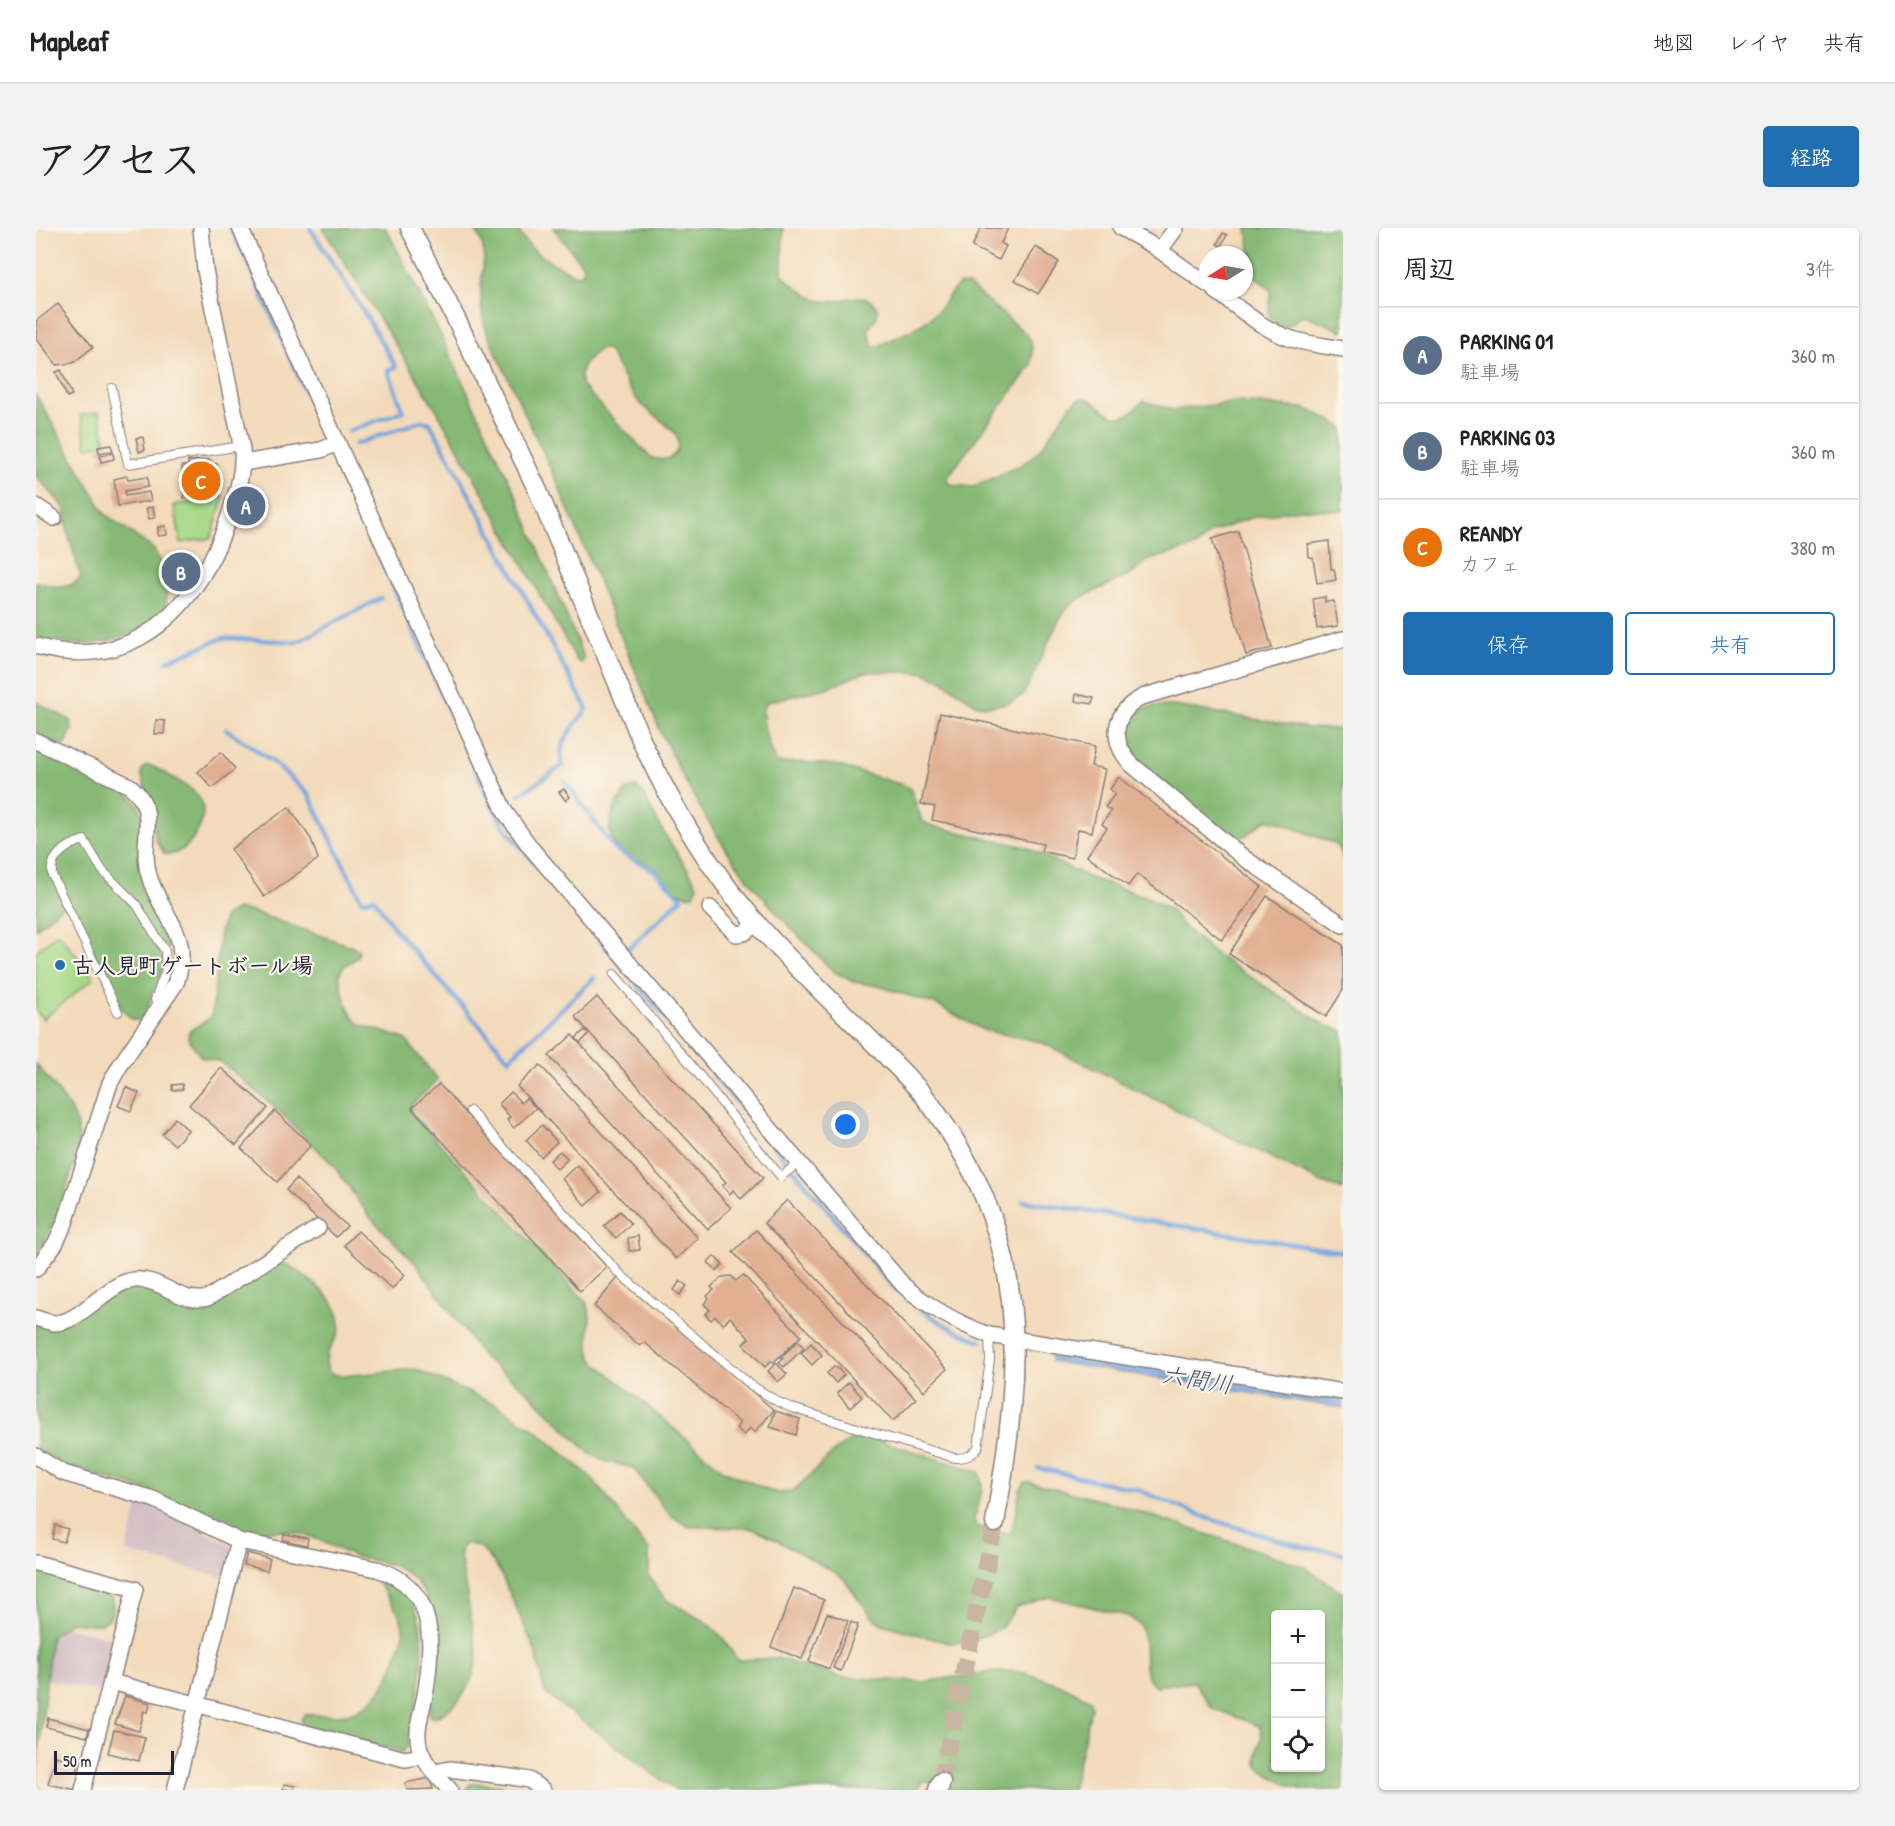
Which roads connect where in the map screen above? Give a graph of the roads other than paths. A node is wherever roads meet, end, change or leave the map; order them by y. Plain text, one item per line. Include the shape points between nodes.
1 (201, 228) edge
2 (240, 228) edge
3 (410, 228) edge
4 (1121, 228) edge
5 (1176, 228) edge
6 (1160, 250) junction
7 (1199, 278) edge
8 (1228, 300) edge
9 (1343, 349) edge
10 (112, 388) dead end
11 (338, 443) junction
12 (241, 446) junction
13 (243, 463) junction
14 (36, 506) edge
15 (54, 518) dead end
16 (1343, 639) edge
17 (36, 646) edge
18 (36, 741) edge
19 (710, 908) dead end
20 (757, 923) junction
21 (1343, 925) edge
22 (614, 974) dead end
23 (161, 1006) junction
24 (118, 1012) dead end
25 (470, 1111) dead end
26 (796, 1165) junction
27 (318, 1228) dead end
28 (36, 1269) edge
29 (36, 1318) edge
30 (988, 1335) junction
31 (1015, 1340) junction
32 (1343, 1392) edge
33 (36, 1456) edge
34 (995, 1523) tunnel mouth
35 (239, 1541) junction
36 (36, 1563) edge
37 (111, 1682) junction
38 (197, 1705) junction
39 (423, 1756) junction
40 (434, 1772) junction
41 (83, 1790) edge
42 (175, 1790) edge
43 (450, 1790) edge
44 (543, 1790) edge

1 - 12 street via 205,270
2 - 11 street
3 - 20 street via 537,489 662,784 708,861
4 - 6 street
5 - 6 street
6 - 7 street
8 - 9 street via 1264,326 1292,339
10 - 12 lane via 128,464
11 - 13 street via 321,450
11 - 26 street via 498,800 513,825
12 - 13 street
13 - 17 street via 213,558 193,590 161,623 141,639 98,652 77,654
14 - 15 street
16 - 21 street via 1145,696 1125,709 1117,732 1118,744 1131,764 1244,858
18 - 23 street via 130,786 145,804 149,874 180,939 182,954 176,983
19 - 20 street via 735,934 744,933
20 - 31 street via 922,1093 962,1150 983,1192 1001,1244
22 - 26 lane via 781,1177
23 - 24 lane via 155,1000 166,970 161,942 132,898 102,870 84,840 55,858 52,875
23 - 28 street via 110,1083 65,1223
25 - 30 lane via 620,1274 750,1385 778,1402 964,1458 978,1448 990,1360
26 - 30 street via 904,1286 952,1320
27 - 29 street via 208,1298 189,1299 155,1283 134,1280 114,1288 70,1319 53,1323
30 - 31 street
31 - 32 street
31 - 34 street via 1009,1432
33 - 35 street via 63,1473 153,1499
35 - 38 street
35 - 39 street via 392,1573 416,1593 424,1607 430,1645 418,1738
36 - 37 street via 135,1589
37 - 38 street
37 - 41 street
38 - 39 street via 405,1759
38 - 42 street
39 - 40 street
40 - 43 street
40 - 44 street via 450,1768 518,1778

